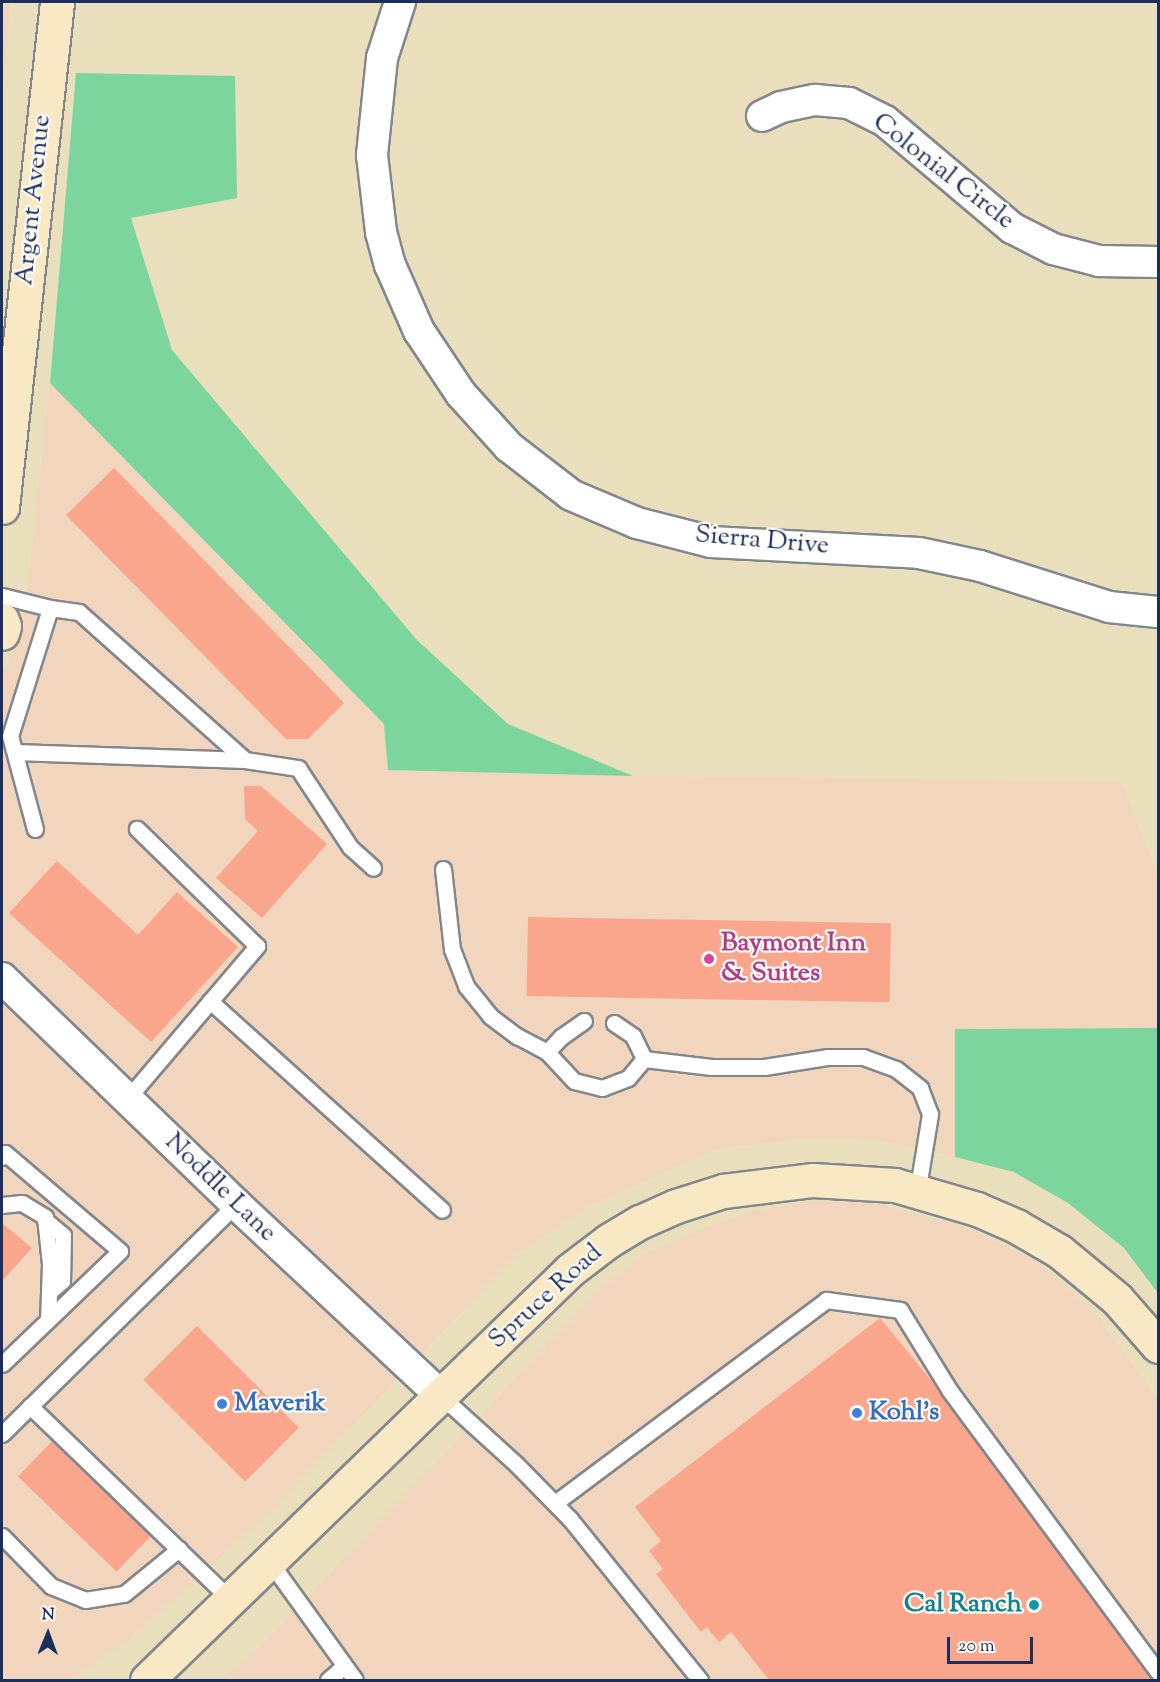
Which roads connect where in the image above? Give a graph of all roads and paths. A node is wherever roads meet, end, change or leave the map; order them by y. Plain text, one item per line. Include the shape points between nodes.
1 (57, 2) edge
2 (400, 2) edge
3 (762, 116) dead end
4 (1158, 262) edge
5 (2, 507) edge
6 (2, 596) edge
7 (50, 608) junction
8 (1158, 612) edge
9 (2, 620) edge
10 (2, 633) edge
11 (15, 752) junction
12 (245, 760) junction
13 (35, 829) dead end
14 (137, 830) dead end
15 (373, 868) dead end
16 (442, 869) dead end
17 (2, 978) edge
18 (210, 1001) junction
19 (584, 1021) dead end
20 (614, 1023) dead end
21 (547, 1052) junction
22 (644, 1059) junction
23 (127, 1099) junction
24 (2, 1157) edge
25 (917, 1193) junction
26 (236, 1204) junction
27 (2, 1205) edge
28 (442, 1210) dead end
29 (48, 1320) junction
30 (1158, 1346) edge
31 (2, 1364) edge
32 (440, 1395) junction
33 (30, 1406) junction
34 (2, 1434) edge
35 (555, 1503) junction
36 (2, 1536) edge
37 (179, 1549) junction
38 (270, 1562) junction
39 (231, 1600) junction
40 (344, 1666) junction
41 (1158, 1672) edge
42 (147, 1680) edge
43 (328, 1680) edge
44 (355, 1680) edge
45 (700, 1680) edge

1 - 5 main road, Argent Avenue
2 - 8 street, Sierra Drive via 382,58 372,155 381,232 390,265 419,331 461,394 509,447 571,495 638,524 701,540 754,547 819,546 919,553 980,566 1109,607
3 - 4 street, Colonial Circle via 781,107 815,100 849,103 885,121 982,205 1053,249 1099,261
6 - 7 lane
7 - 11 lane via 10,736
7 - 12 lane via 79,612
9 - 10 main road
11 - 12 lane
11 - 13 lane
12 - 15 lane via 298,768 350,847
14 - 18 lane via 257,946
16 - 21 lane via 452,949 466,986 490,1016
17 - 23 street, Noddle Lane
18 - 23 lane
18 - 28 lane
19 - 21 lane
20 - 22 lane via 633,1036
21 - 22 lane via 574,1081 602,1088 628,1078
22 - 25 lane via 764,1067 828,1057 863,1057 896,1069 920,1088 930,1114
23 - 26 street, Noddle Lane
24 - 29 lane via 5,1153 120,1251
25 - 30 main road, Spruce Road via 977,1209 1059,1251 1117,1299
25 - 32 main road, Spruce Road via 886,1184 813,1180 723,1191 676,1206 608,1241 570,1270
26 - 32 street, Noddle Lane
26 - 33 lane
27 - 29 lane via 22,1203 45,1220 50,1264
29 - 31 lane
32 - 35 lane
32 - 38 main road, Spruce Road
33 - 34 lane
33 - 37 lane
35 - 41 lane via 825,1300 900,1310 950,1391
35 - 45 lane
36 - 37 lane via 51,1586 85,1600 124,1594
37 - 39 lane
38 - 39 main road, Spruce Road
38 - 40 lane
39 - 42 main road, Spruce Road
40 - 43 lane
40 - 44 lane

